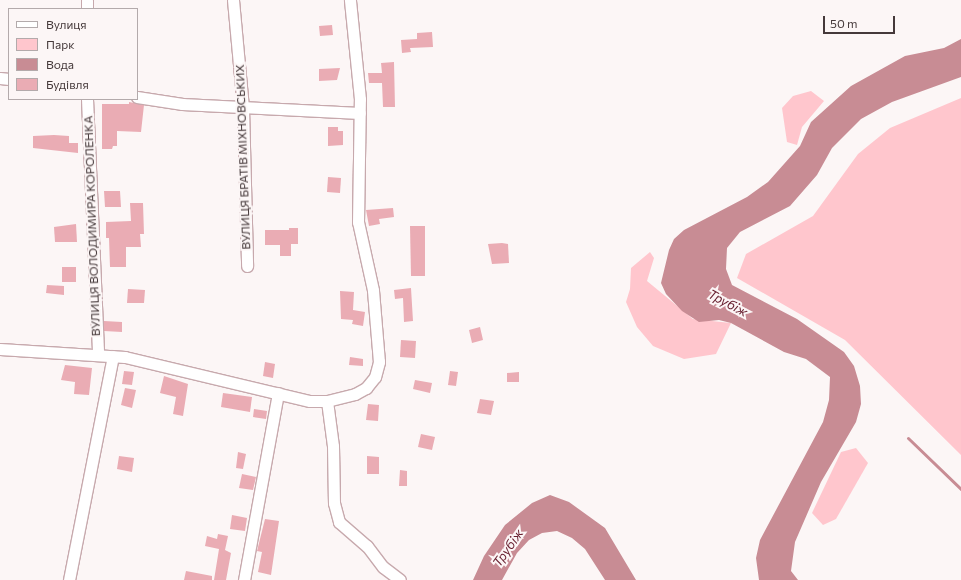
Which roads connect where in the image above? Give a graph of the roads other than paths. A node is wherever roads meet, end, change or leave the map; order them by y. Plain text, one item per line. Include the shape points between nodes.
1 (233, 0) edge
2 (350, 0) edge
3 (138, 97) edge
4 (87, 100) edge
5 (243, 108) junction
6 (360, 113) junction
7 (247, 266) dead end
8 (0, 350) edge
9 (98, 354) junction
10 (113, 356) junction
11 (278, 393) junction
12 (327, 401) junction
13 (69, 580) edge
14 (244, 580) edge
15 (400, 580) edge

1 - 5 street, ВУЛИЦЯ БРАТІВ МІХНОВСЬКИХ
2 - 6 street
3 - 5 street via 182,104
4 - 9 street, ВУЛИЦЯ ВОЛОДИМИРА КОРОЛЕНКА
5 - 6 street
5 - 7 street, ВУЛИЦЯ БРАТІВ МІХНОВСЬКИХ
6 - 12 street via 358,222 373,290 378,362 376,377 366,388 355,394
8 - 9 street
9 - 10 street
10 - 11 street
10 - 13 street
11 - 12 street via 310,401
11 - 14 street
12 - 15 street via 333,446 334,503 339,522 367,546 383,568

